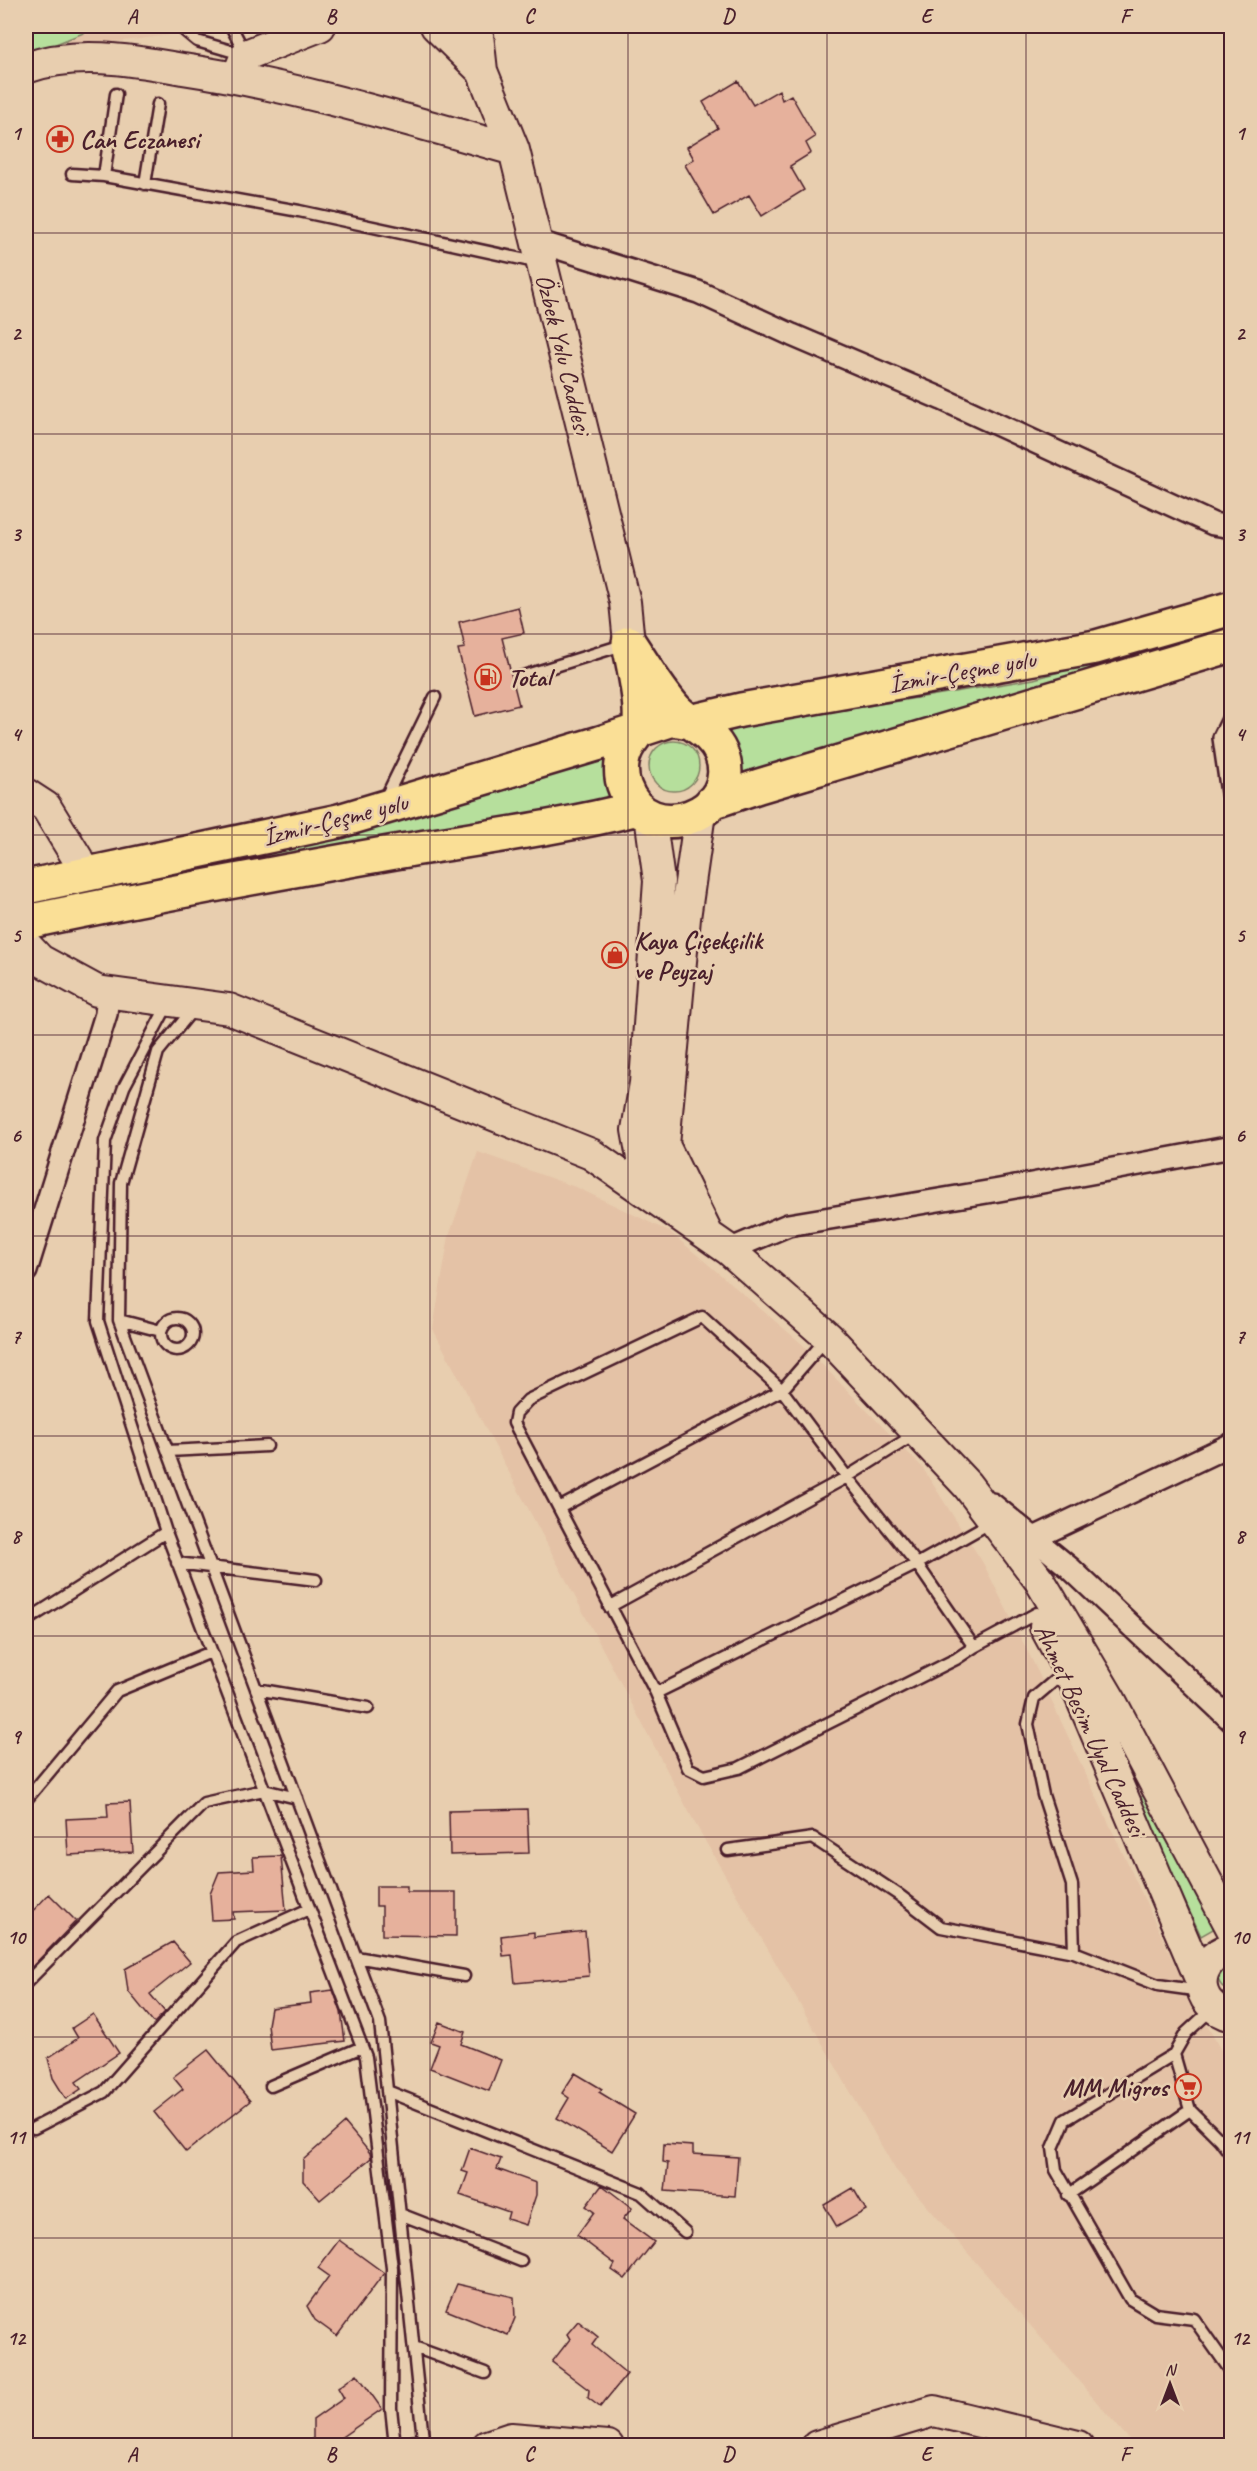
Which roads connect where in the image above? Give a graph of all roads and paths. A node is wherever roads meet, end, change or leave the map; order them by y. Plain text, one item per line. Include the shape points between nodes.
1 (179, 26) edge
2 (231, 26) edge
3 (320, 26) edge
4 (436, 26) edge
5 (477, 26) edge
6 (242, 66) junction
7 (26, 68) edge
8 (482, 71) junction
9 (116, 94) dead end
10 (158, 104) dead end
11 (513, 150) junction
12 (72, 174) dead end
13 (104, 176) junction
14 (145, 184) junction
15 (539, 252) junction
16 (1232, 527) edge
17 (1232, 608) edge
18 (629, 643) junction
19 (1232, 645) edge
20 (520, 677) dead end
21 (435, 697) dead end
22 (1232, 722) edge
23 (690, 723) junction
24 (639, 729) junction
25 (1232, 793) edge
26 (26, 794) edge
27 (380, 808) junction
28 (706, 808) junction
29 (644, 812) junction
30 (87, 874) junction
31 (26, 887) edge
32 (26, 922) edge
33 (26, 945) edge
34 (108, 993) junction
35 (183, 1004) junction
36 (1232, 1147) edge
37 (718, 1242) junction
38 (26, 1271) edge
39 (119, 1320) junction
40 (161, 1331) dead end
41 (828, 1337) junction
42 (782, 1390) junction
43 (918, 1433) junction
44 (1232, 1444) edge
45 (267, 1446) dead end
46 (168, 1451) junction
47 (847, 1477) junction
48 (967, 1485) junction
49 (559, 1508) junction
50 (988, 1524) junction
51 (166, 1533) junction
52 (1034, 1538) junction
53 (177, 1563) junction
54 (917, 1564) junction
55 (211, 1566) junction
56 (316, 1580) dead end
57 (609, 1607) junction
58 (1037, 1613) junction
59 (26, 1624) edge
60 (974, 1647) junction
61 (211, 1652) junction
62 (1073, 1679) junction
63 (256, 1689) junction
64 (656, 1693) junction
65 (368, 1708) dead end
66 (1232, 1721) edge
67 (264, 1790) junction
68 (297, 1798) junction
69 (26, 1800) edge
70 (728, 1850) dead end
71 (309, 1909) junction
72 (1232, 1929) edge
73 (1232, 1948) edge
74 (1074, 1952) junction
75 (356, 1958) junction
76 (464, 1976) dead end
77 (26, 1983) edge
78 (1217, 2006) edge
79 (362, 2047) junction
80 (1174, 2054) junction
81 (271, 2086) dead end
82 (387, 2091) junction
83 (1190, 2110) junction
84 (34, 2128) dead end
85 (1232, 2156) edge
86 (1068, 2195) junction
87 (400, 2214) junction
88 (685, 2232) dead end
89 (521, 2261) dead end
90 (414, 2347) junction
91 (484, 2373) dead end
92 (1232, 2373) edge
93 (502, 2443) edge
94 (397, 2445) edge
95 (608, 2445) edge
96 (817, 2445) edge
97 (1078, 2445) edge

1 - 6 lane via 196,41
2 - 6 lane
3 - 6 main road
4 - 8 main road
5 - 8 main road
6 - 7 main road via 49,59
6 - 11 main road via 362,107
8 - 11 main road, Özbek Yolu Caddesi
9 - 13 lane
10 - 14 lane
11 - 15 main road, Özbek Yolu Caddesi
12 - 13 lane
13 - 14 lane
14 - 15 lane
15 - 16 street via 698,292 1213,524
15 - 18 main road, Özbek Yolu Caddesi via 625,602
17 - 23 highway, İzmir-Çeşme yolu via 1096,647 741,710
18 - 20 lane
18 - 23 highway
18 - 24 highway via 639,700
19 - 28 highway, İzmir-Çeşme yolu via 759,786
21 - 27 lane
22 - 25 street via 1224,738
23 - 24 highway via 673,719
23 - 28 highway via 705,730 722,757 724,773 720,788
24 - 27 highway, İzmir-Çeşme yolu
24 - 29 highway via 626,748 621,774 624,786
26 - 30 main road via 46,807
27 - 30 highway, İzmir-Çeşme yolu via 339,821
28 - 29 highway via 684,820 667,821
28 - 37 main road via 685,918 664,1145
29 - 32 highway, İzmir-Çeşme yolu via 376,856
29 - 37 main road via 659,881 645,1083 637,1130 644,1169 665,1196
30 - 31 highway, İzmir-Çeşme yolu
33 - 34 main road via 40,960 96,991
34 - 35 main road
34 - 38 street via 106,1014
35 - 37 main road via 229,1009 591,1154
35 - 39 lane via 158,1052 121,1183
35 - 51 lane via 124,1087 105,1141 98,1321
36 - 37 street via 788,1226
37 - 41 main road, Ahmet Besim Uyal Caddesi
39 - 40 lane
39 - 46 lane
41 - 42 lane
41 - 43 main road, Ahmet Besim Uyal Caddesi
42 - 47 lane
42 - 49 lane
42 - 49 lane via 702,1317 528,1400 513,1423
43 - 47 lane
43 - 48 main road, Ahmet Besim Uyal Caddesi
44 - 52 street
45 - 46 lane
46 - 55 lane
47 - 54 lane
47 - 57 lane
48 - 50 main road, Ahmet Besim Uyal Caddesi
48 - 52 street
48 - 72 main road, Ahmet Besim Uyal Caddesi via 1040,1581 1111,1701
49 - 57 lane
50 - 54 lane
50 - 58 main road, Ahmet Besim Uyal Caddesi
51 - 53 lane
51 - 59 lane
52 - 66 street
53 - 55 lane
53 - 61 lane
54 - 60 lane
54 - 64 lane
55 - 56 lane
55 - 63 lane
57 - 64 lane
58 - 60 lane
58 - 62 main road, Ahmet Besim Uyal Caddesi
60 - 64 lane via 739,1768 704,1776 688,1768
61 - 67 lane
61 - 69 lane via 117,1691
62 - 74 lane via 1054,1681 1034,1698 1028,1724 1042,1795 1072,1885
62 - 78 main road, Ahmet Besim Uyal Caddesi
63 - 65 lane
63 - 68 lane
67 - 68 lane
67 - 71 lane
67 - 77 lane via 204,1803
68 - 75 lane
70 - 74 lane via 813,1838 941,1927
71 - 79 lane
71 - 84 lane via 236,1942 104,2092
73 - 78 main road via 1214,1956 1203,1971
74 - 78 lane
75 - 76 lane
75 - 82 lane via 380,2022
78 - 80 lane via 1186,2033
79 - 81 lane
79 - 94 lane via 392,2268 391,2408
80 - 83 lane
80 - 86 lane via 1065,2120 1053,2148 1056,2170
82 - 87 lane
82 - 88 lane via 641,2193
83 - 85 lane
83 - 86 lane
86 - 92 lane via 1130,2299 1155,2314 1194,2319
87 - 89 lane
87 - 90 lane
90 - 91 lane
90 - 94 lane via 423,2439
93 - 95 main road
96 - 97 main road via 934,2411

